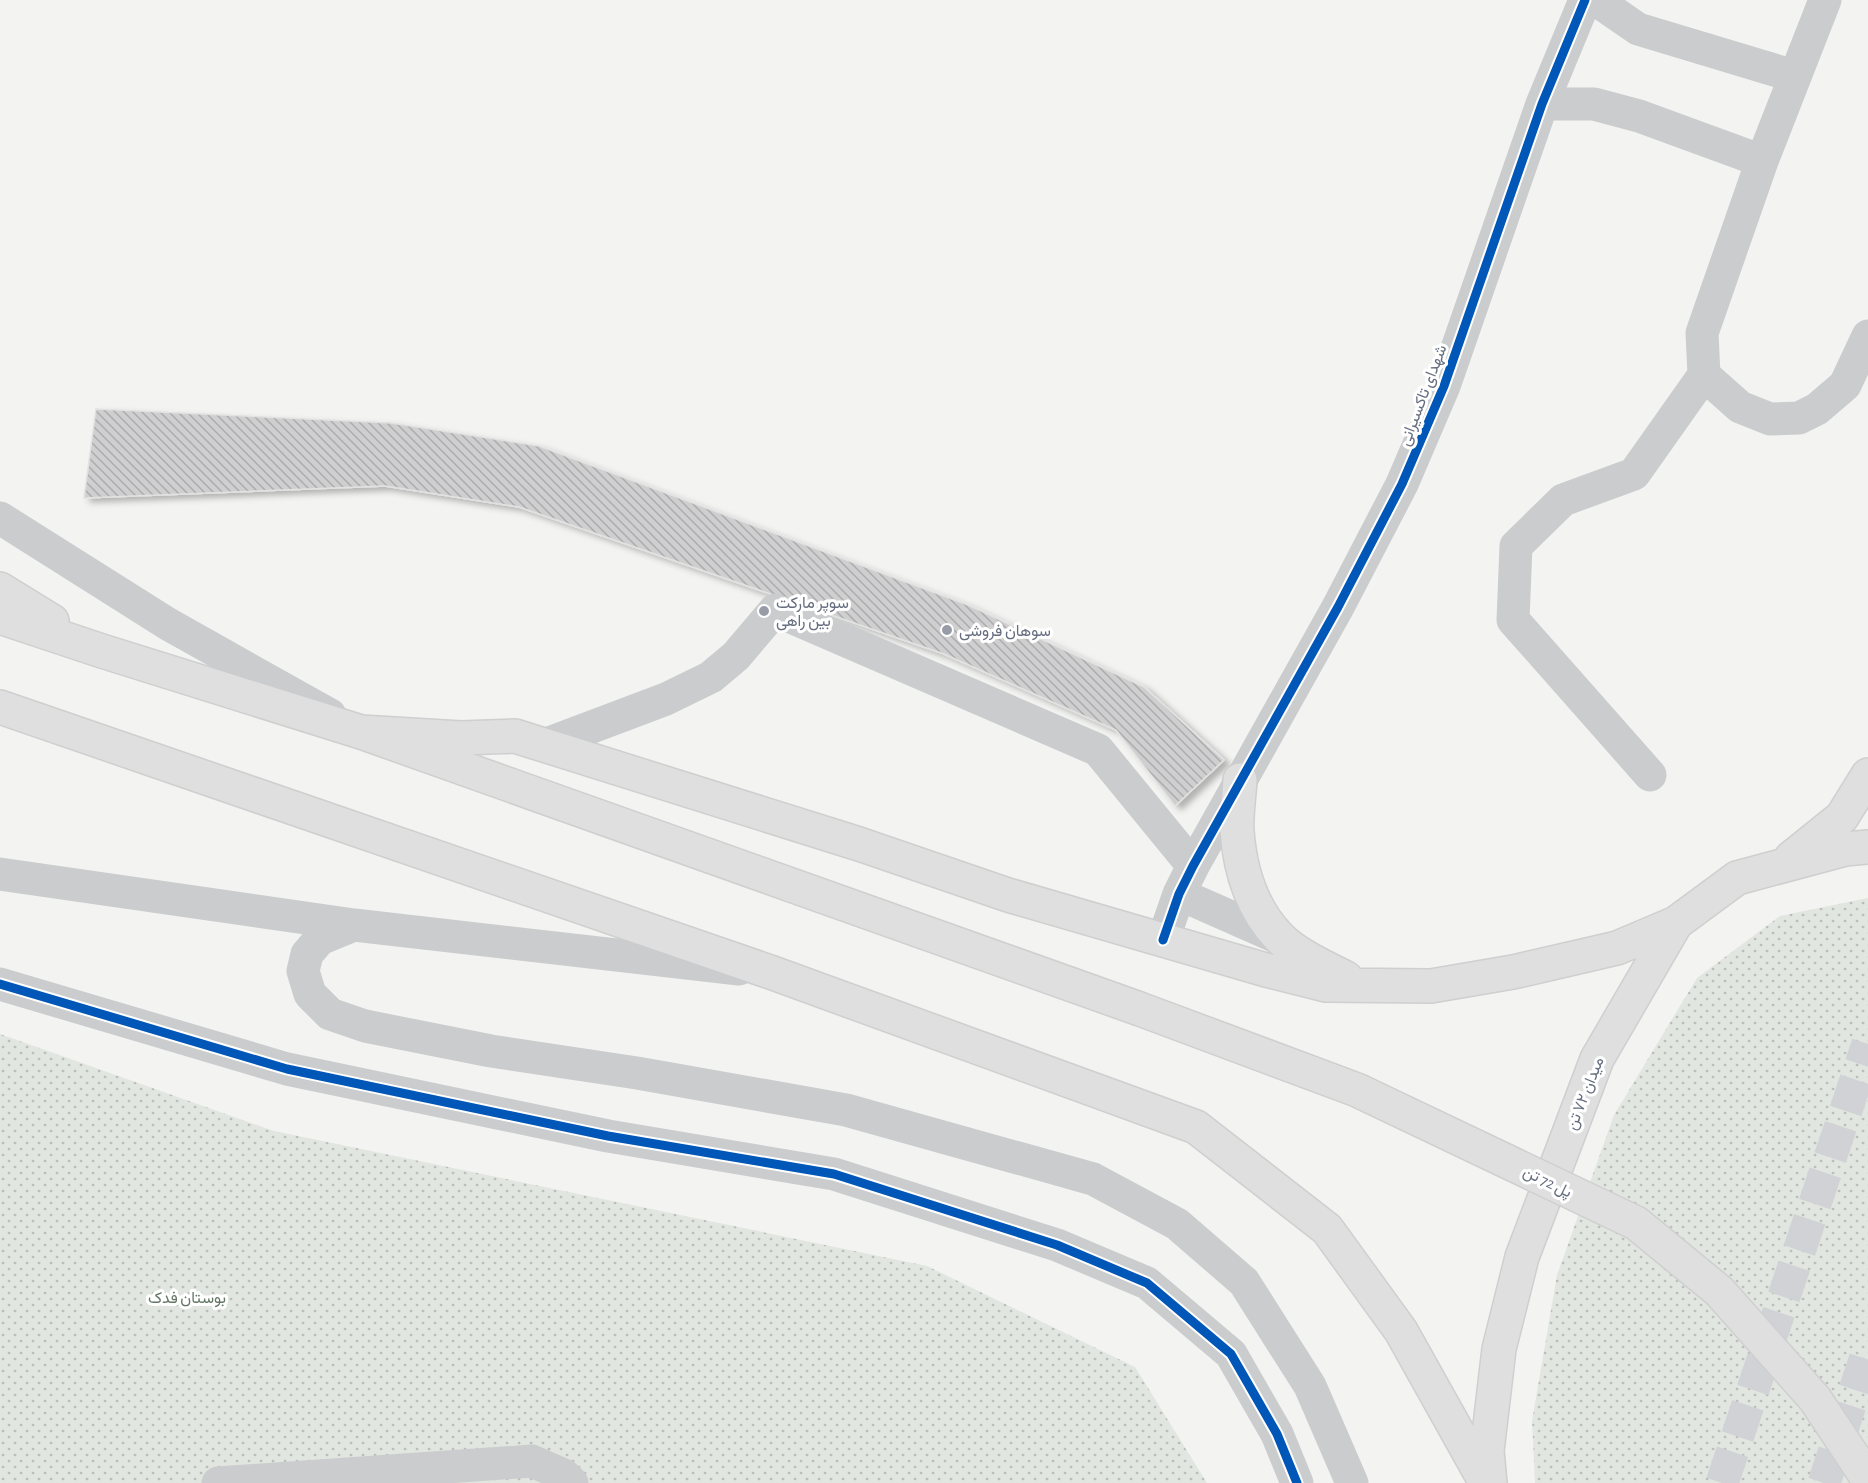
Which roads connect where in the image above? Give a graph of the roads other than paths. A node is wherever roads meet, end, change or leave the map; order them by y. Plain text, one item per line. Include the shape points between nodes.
1 (1585, 0) edge
2 (1601, 0) edge
3 (1825, 0) edge
4 (1794, 76) junction
5 (1542, 104) junction
6 (1762, 161) junction
7 (1868, 336) edge
8 (1704, 375) junction
9 (0, 518) edge
10 (0, 589) edge
11 (0, 617) edge
12 (102, 651) junction
13 (0, 707) edge
14 (361, 732) junction
15 (544, 745) junction
16 (1650, 775) dead end
17 (1868, 775) edge
18 (1240, 780) junction
19 (1868, 847) edge
20 (1785, 864) junction
21 (0, 874) edge
22 (1186, 880) junction
23 (1676, 923) junction
24 (354, 925) junction
25 (1281, 939) junction
26 (1163, 940) junction
27 (773, 973) junction
28 (0, 984) edge
29 (1364, 987) junction
30 (398, 1477) edge
31 (1868, 1479) edge
32 (218, 1483) edge
33 (572, 1483) edge
34 (1297, 1483) edge
35 (1352, 1483) edge
36 (1486, 1483) edge
37 (1491, 1483) edge

1 - 5 street, شهدای تاکسیرانی
2 - 4 street via 1606,8 1638,29
3 - 4 street
4 - 6 street
5 - 6 street via 1594,104 1639,116
5 - 18 street, شهدای تاکسیرانی via 1444,386 1402,484
6 - 8 street via 1702,333
7 - 8 street via 1845,385 1817,409 1799,418 1770,419 1740,407
8 - 16 street via 1634,474 1563,500 1516,546 1513,620
9 - 14 street via 168,624
10 - 12 highway
11 - 12 highway
12 - 14 highway
13 - 27 highway
14 - 15 highway via 461,738 515,736
14 - 31 highway, پل 72 تن, bridge via 1357,1090 1636,1224 1719,1291 1815,1399
15 - 22 street via 666,699 711,677 736,656 775,610 1098,750
15 - 26 highway via 1008,895
17 - 20 highway via 1842,817
18 - 22 street, شهدای تاکسیرانی
18 - 25 highway via 1237,830 1242,873 1262,917
19 - 20 highway, میدان ۷۲ تن
20 - 23 highway, میدان ۷۲ تن via 1737,878
21 - 24 street
22 - 25 street
22 - 26 street, شهدای تاکسیرانی
23 - 29 highway via 1617,948 1513,972 1431,986
23 - 37 highway, میدان ۷۲ تن via 1597,1059 1522,1257 1499,1349 1487,1451
24 - 27 street
24 - 35 street via 320,939 307,954 303,971 310,994 330,1014 365,1026 491,1051 846,1110 1093,1179 1177,1224 1244,1282 1310,1386
25 - 29 highway
26 - 29 highway via 1326,985
27 - 36 highway via 1196,1127 1327,1229 1401,1331
28 - 34 street via 287,1069 608,1136 834,1174 1057,1245 1147,1283 1231,1354 1277,1434
30 - 32 street
30 - 33 street via 532,1461 564,1475

